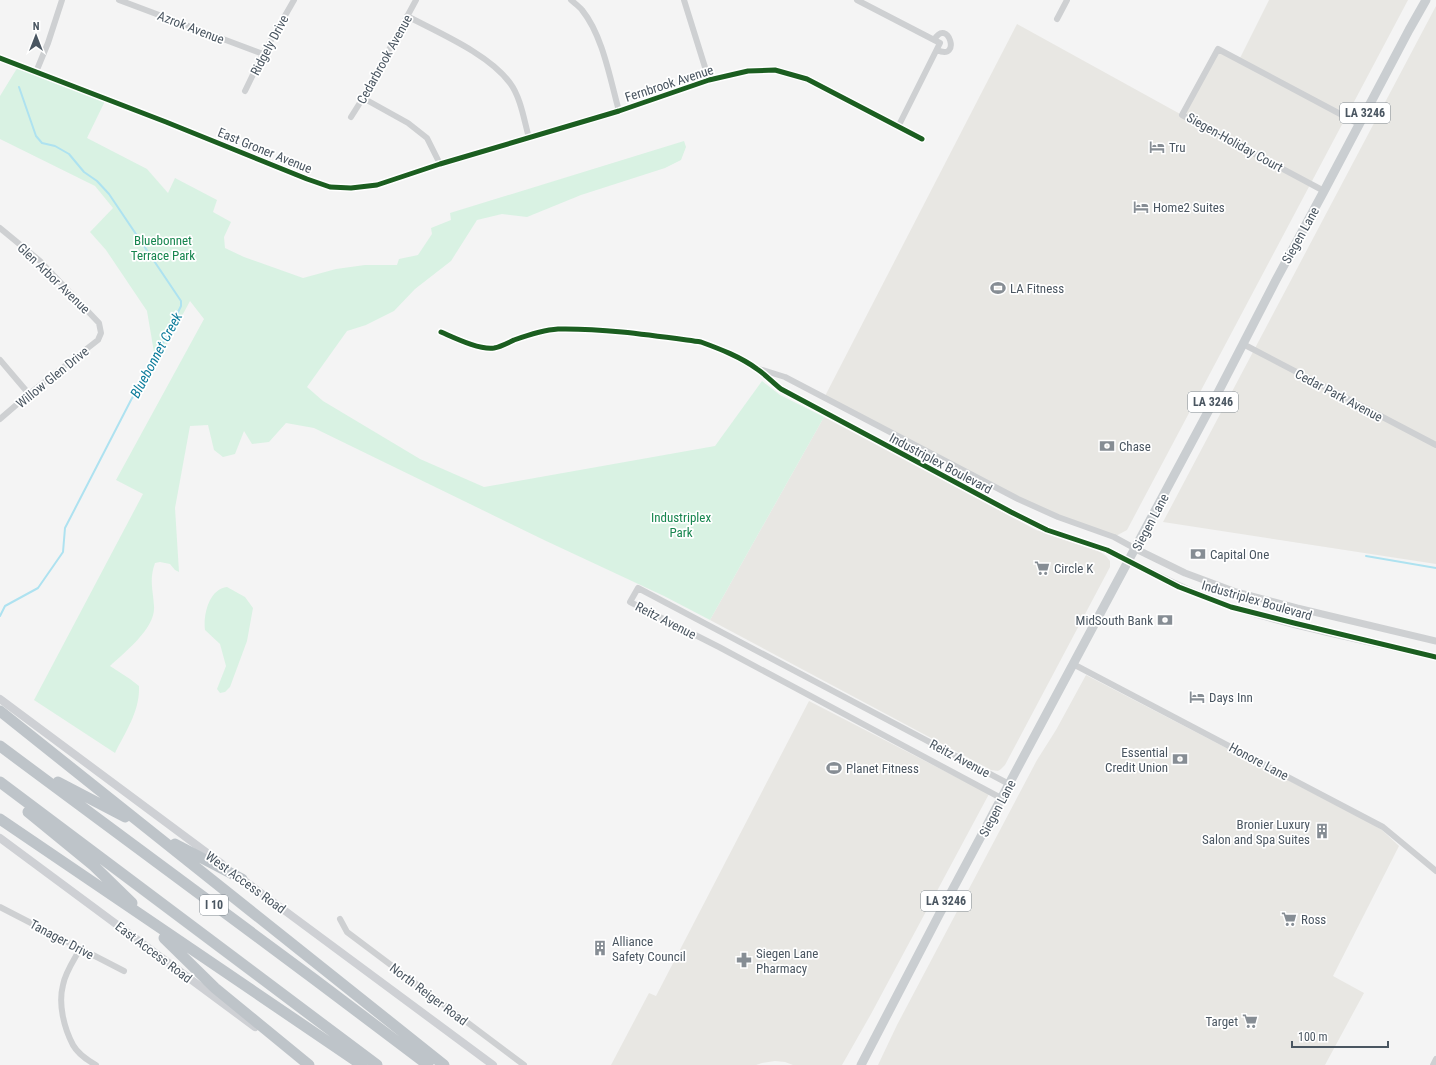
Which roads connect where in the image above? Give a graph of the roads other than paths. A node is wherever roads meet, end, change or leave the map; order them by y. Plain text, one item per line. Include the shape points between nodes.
1 (62, 0) edge
2 (119, 0) edge
3 (294, 0) edge
4 (416, 0) edge
5 (571, 0) edge
6 (684, 0) edge
7 (857, 0) edge
8 (1067, 0) edge
9 (1426, 0) edge
10 (407, 16) junction
11 (1057, 19) dead end
12 (934, 40) junction
13 (937, 50) junction
14 (263, 54) junction
15 (0, 58) edge
16 (36, 72) junction
17 (709, 80) junction
18 (245, 91) dead end
19 (363, 98) junction
20 (619, 111) junction
21 (352, 117) dead end
22 (1359, 124) junction
23 (898, 125) junction
24 (529, 138) junction
25 (922, 139) dead end
26 (440, 164) junction
27 (1324, 191) junction
28 (0, 228) edge
29 (442, 332) dead end
30 (101, 333) joint
31 (1242, 344) junction
32 (0, 360) edge
33 (757, 368) junction
34 (29, 394) junction
35 (0, 419) edge
36 (1436, 446) edge
37 (1136, 549) junction
38 (1129, 561) junction
39 (1436, 641) edge
40 (1436, 657) edge
41 (1073, 664) junction
42 (0, 699) edge
43 (0, 711) edge
44 (0, 746) edge
45 (26, 766) junction
46 (0, 782) edge
47 (1009, 784) junction
48 (0, 788) edge
49 (1001, 798) junction
50 (0, 819) edge
51 (0, 838) edge
52 (1436, 871) edge
53 (242, 879) junction
54 (0, 907) edge
55 (340, 919) dead end
56 (80, 949) junction
57 (124, 971) dead end
58 (1436, 1059) edge
59 (96, 1065) edge
60 (309, 1065) edge
61 (362, 1065) edge
62 (377, 1065) edge
63 (428, 1065) edge
64 (444, 1065) edge
65 (493, 1065) edge
66 (524, 1065) edge
67 (861, 1065) edge
68 (1433, 1065) edge

1 - 16 street
2 - 14 street, Azrok Avenue
3 - 14 street, Ridgely Drive
4 - 10 street, Cedarbrook Avenue
5 - 20 street via 582,9 594,30
6 - 17 street
7 - 12 street
8 - 11 street
9 - 22 main road, Siegen Lane / LA 3246
10 - 19 street, Cedarbrook Avenue
10 - 24 street via 472,51 494,66 510,84 519,103
12 - 13 street via 940,43
12 - 13 street via 941,34 946,34 951,40 947,50
13 - 23 street
14 - 18 street, Ridgely Drive
15 - 16 street, East Groner Avenue
16 - 26 street, East Groner Avenue via 330,187 377,185
17 - 20 street, Fernbrook Avenue
17 - 23 street, Fernbrook Avenue via 748,71 775,70 807,79
19 - 21 street, Cedarbrook Avenue
19 - 26 street via 408,123 427,138
20 - 24 street, Fernbrook Avenue
22 - 27 main road, Siegen Lane / LA 3246
22 - 27 street, Siegen-Holiday Court via 1218,49 1182,115
23 - 25 street, Fernbrook Avenue
24 - 26 street, East Groner Avenue
27 - 31 main road, Siegen Lane / LA 3246
28 - 30 street, Glen Arbor Avenue via 40,261 100,324
29 - 33 street, Industriplex Boulevard via 482,347 493,348 522,337 558,329 701,342
30 - 34 street, Willow Glen Drive via 98,340
31 - 36 street, Cedar Park Avenue
31 - 37 main road, Siegen Lane / LA 3246
32 - 34 street
33 - 37 street, Industriplex Boulevard via 785,378 1018,499 1058,517 1114,537
33 - 38 street, Industriplex Boulevard via 781,389 1005,509 1047,530 1107,550
34 - 35 street, Willow Glen Drive
37 - 38 main road, Siegen Lane / LA 3246
37 - 39 street, Industriplex Boulevard via 1185,573 1236,592
38 - 40 street, Industriplex Boulevard via 1179,587 1231,606
38 - 41 main road, Siegen Lane / LA 3246
41 - 47 main road, Siegen Lane / LA 3246
41 - 52 street, Honore Lane via 1383,827
42 - 53 main road, West Access Road
43 - 64 highway
44 - 45 highway, I 10
45 - 53 highway
45 - 63 highway, I 10
46 - 62 highway, I 10
47 - 49 main road, Siegen Lane / LA 3246
47 - 49 street, Reitz Avenue via 638,588 630,602
48 - 60 highway via 116,887 215,988
49 - 67 main road, Siegen Lane / LA 3246
50 - 61 highway
51 - 60 main road, East Access Road
53 - 65 main road, West Access Road
54 - 56 street, Tanager Drive
55 - 66 street, North Reiger Road via 347,932
56 - 57 street, Tanager Drive
56 - 59 street via 63,985 60,1005 73,1045 84,1058
58 - 68 street

